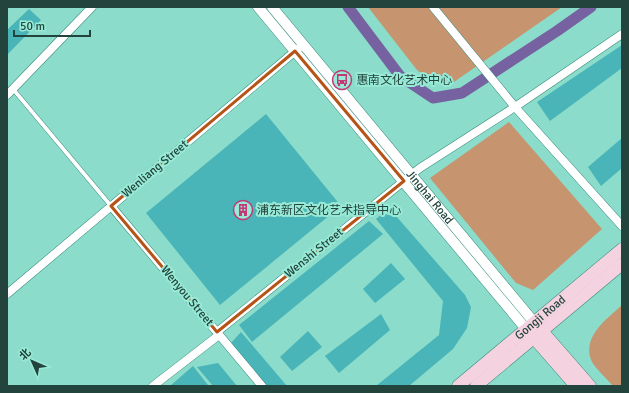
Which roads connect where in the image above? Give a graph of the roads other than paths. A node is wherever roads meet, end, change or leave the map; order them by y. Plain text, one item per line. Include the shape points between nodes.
1 (92, 7) edge
2 (258, 7) edge
3 (272, 7) edge
4 (433, 7) edge
5 (622, 34) edge
6 (304, 45) junction
7 (295, 51) junction
8 (10, 92) edge
9 (515, 107) junction
10 (412, 175) junction
11 (404, 182) junction
12 (111, 206) junction
13 (622, 226) edge
14 (622, 249) edge
15 (622, 264) edge
16 (7, 294) edge
17 (534, 330) junction
18 (218, 333) junction
19 (153, 386) edge
20 (262, 386) edge
21 (458, 386) edge
22 (476, 386) edge
23 (576, 386) edge
24 (590, 386) edge

1 - 8 street
2 - 7 street, Jinghai Road
3 - 6 street, Jinghai Road
4 - 9 street
5 - 9 street, Wenshi Street
6 - 7 street, Wenliang Street
6 - 10 street, Jinghai Road
7 - 11 street, Jinghai Road
7 - 12 street, Wenliang Street
8 - 12 lane
9 - 10 street, Wenshi Street
9 - 13 street
10 - 11 street, Wenshi Street
10 - 17 street, Jinghai Road
11 - 17 street, Jinghai Road
11 - 18 street, Wenshi Street
12 - 16 street, Wenliang Street
12 - 18 street, Wenyou Street
14 - 17 main road, Gongji Road
15 - 17 main road, Gongji Road
17 - 21 main road, Gongji Road
17 - 22 main road, Gongji Road
17 - 23 main road, Jinghai Road
17 - 24 main road, Jinghai Road
18 - 19 street, Wenshi Street
18 - 20 street, Wenyou Street

